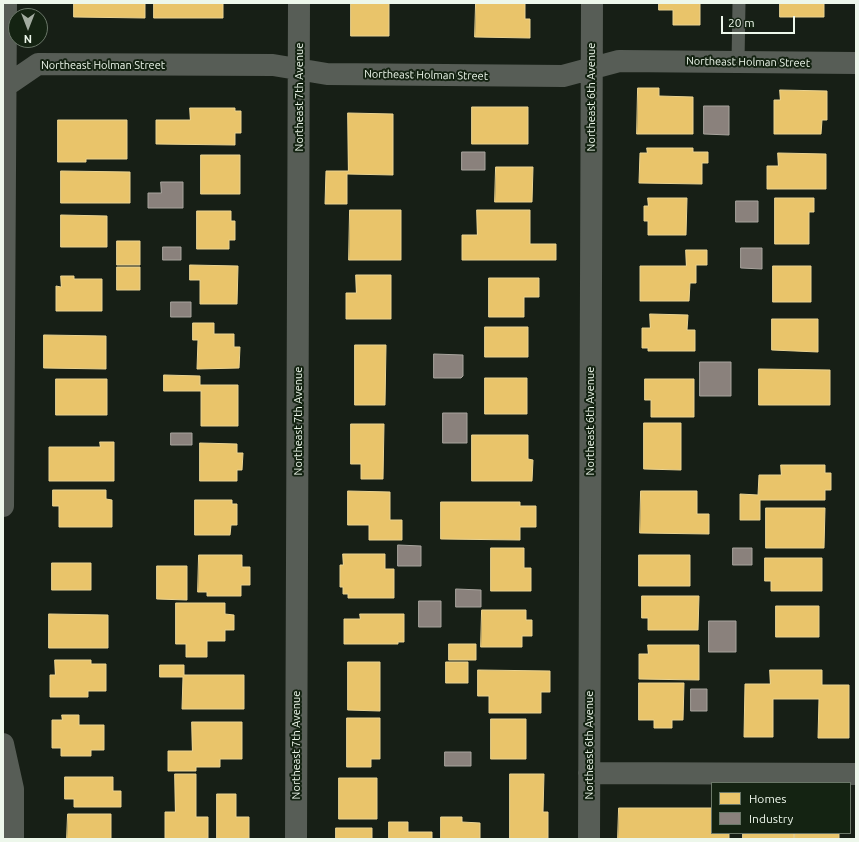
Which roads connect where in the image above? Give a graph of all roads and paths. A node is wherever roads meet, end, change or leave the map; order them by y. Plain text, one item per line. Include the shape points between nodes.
1 (6, 3) edge
2 (299, 3) edge
3 (592, 3) edge
4 (739, 3) edge
5 (738, 62) junction
6 (856, 63) edge
7 (299, 69) junction
8 (591, 69) junction
9 (4, 87) edge
10 (3, 506) edge
11 (3, 744) edge
12 (589, 773) junction
13 (856, 774) edge
14 (13, 839) edge
15 (296, 839) edge
16 (589, 839) edge

1 - 9 street
2 - 7 street, Northeast 7th Avenue
3 - 8 street, Northeast 6th Avenue
4 - 5 lane
5 - 6 street, Northeast Holman Street
5 - 8 street, Northeast Holman Street via 619,61
7 - 8 street, Northeast Holman Street via 327,74 563,76
7 - 9 street, Northeast Holman Street via 273,65 38,64
7 - 15 street, Northeast 7th Avenue
8 - 12 street, Northeast 6th Avenue
9 - 10 street
11 - 14 street via 13,789
12 - 13 street
12 - 16 street, Northeast 6th Avenue

